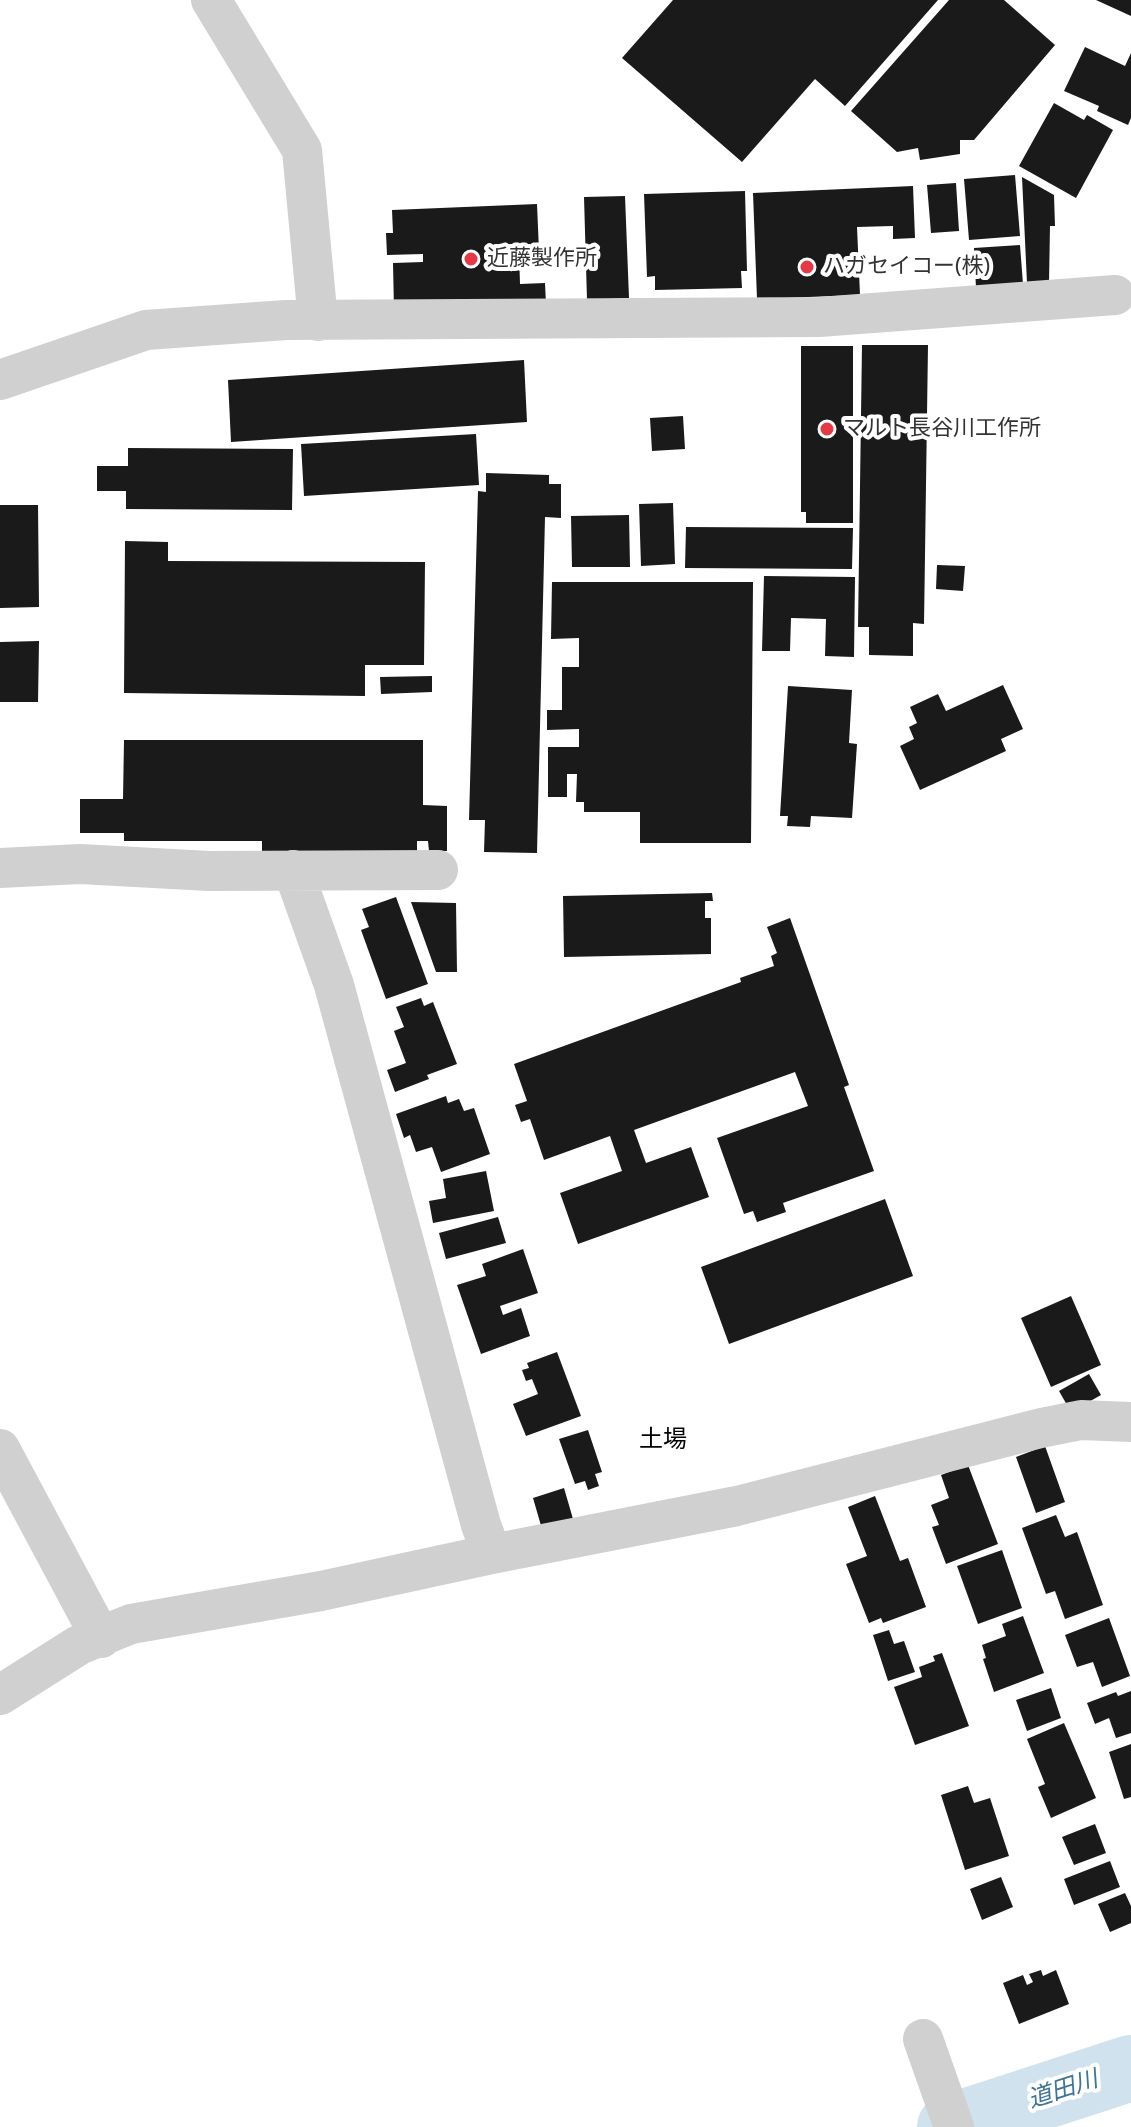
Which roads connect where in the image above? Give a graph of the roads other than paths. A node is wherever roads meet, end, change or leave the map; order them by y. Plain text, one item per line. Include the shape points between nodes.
1 (211, 0) edge
2 (1115, 295) dead end
3 (318, 321) junction
4 (0, 380) edge
5 (0, 868) edge
6 (293, 870) junction
7 (438, 870) dead end
8 (1131, 1422) edge
9 (0, 1449) edge
10 (492, 1554) junction
11 (101, 1638) junction
12 (0, 1695) edge
13 (923, 2039) dead end
14 (954, 2127) edge

1 - 3 street via 302,150
2 - 3 street via 819,317
3 - 4 street via 146,330
5 - 6 street via 80,864
6 - 7 street
6 - 10 street via 334,985
8 - 10 street via 1081,1420 1041,1428 737,1506
9 - 11 street
10 - 11 street via 131,1624
11 - 12 street via 79,1645
13 - 14 street

